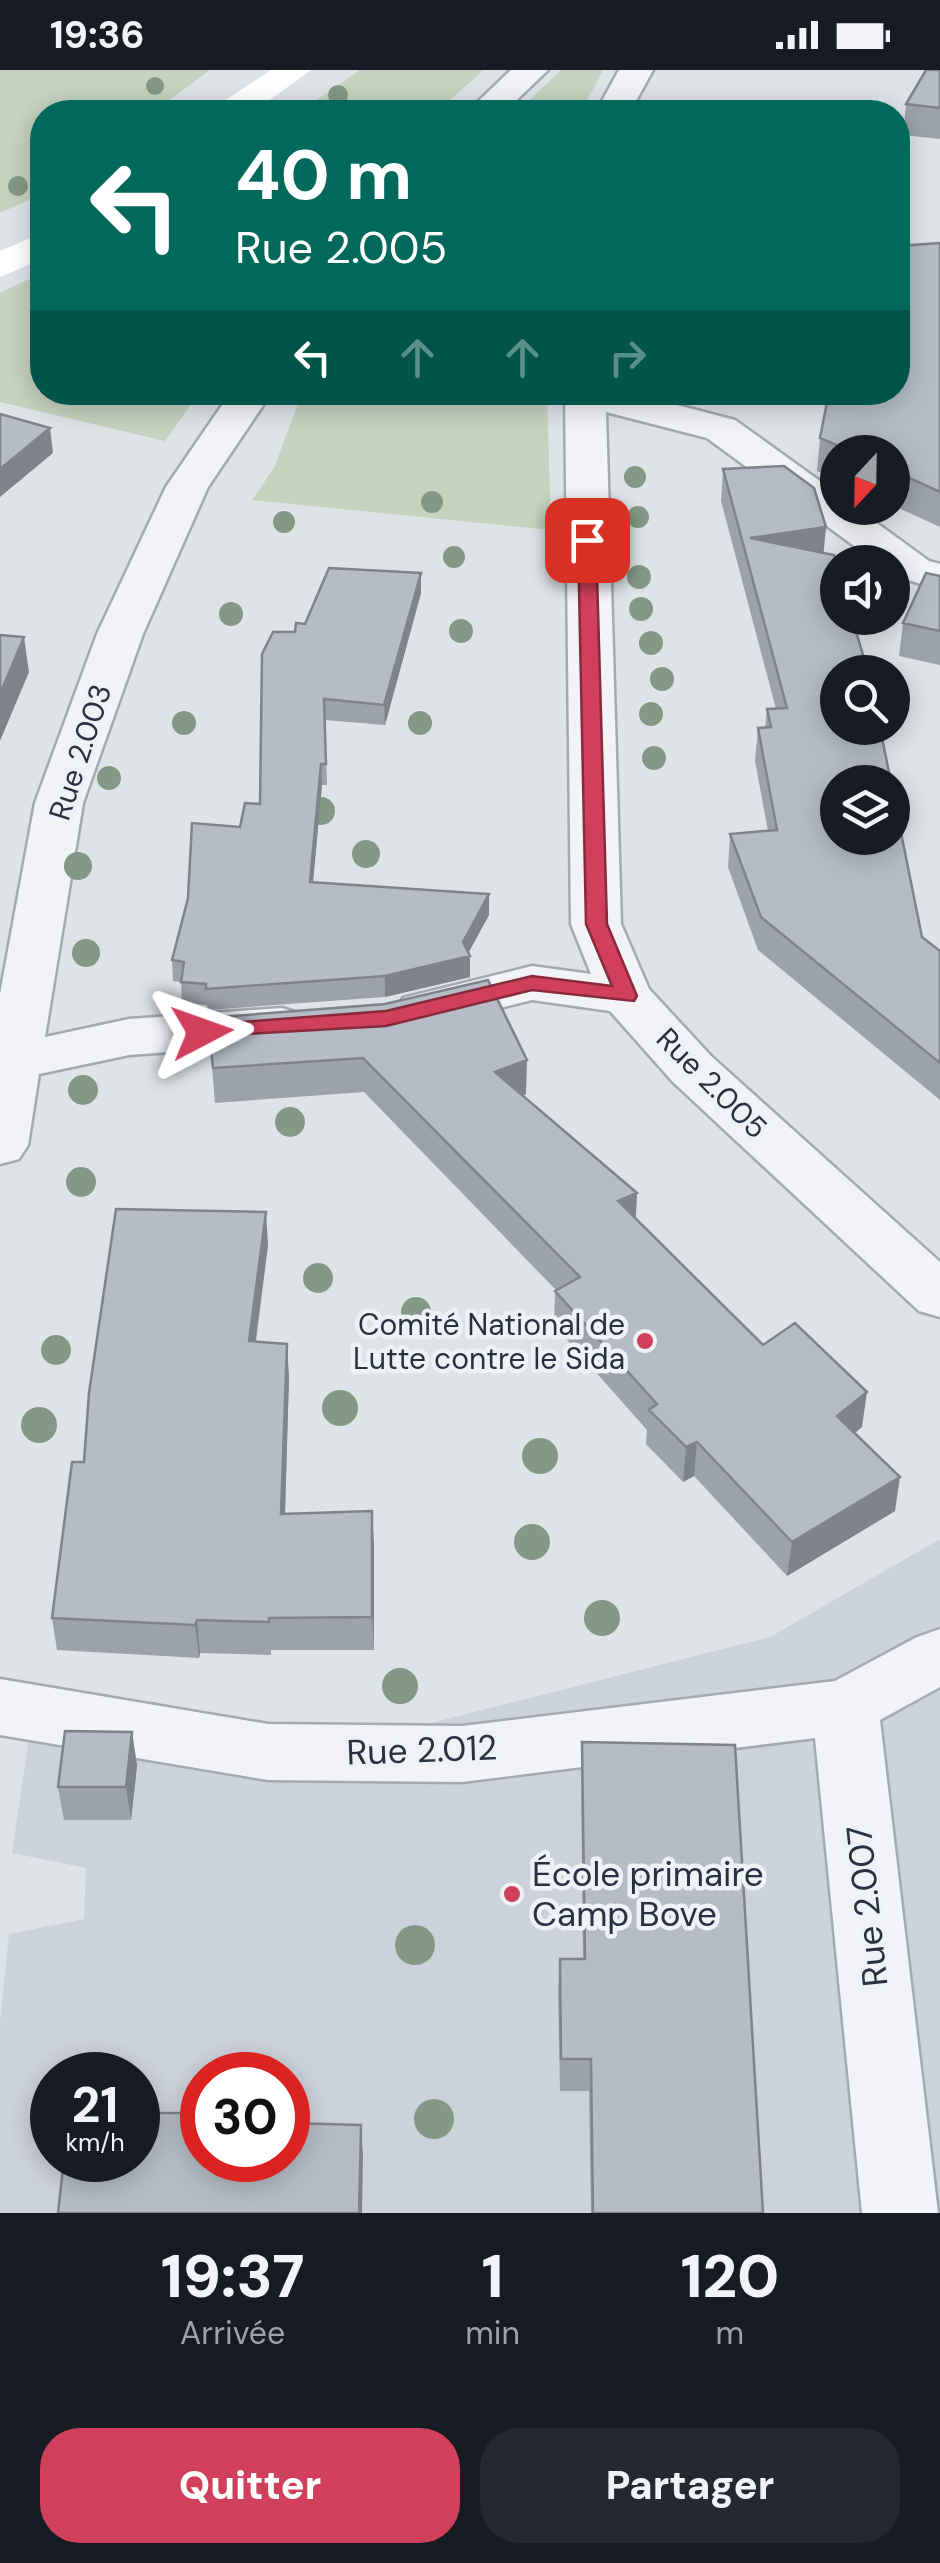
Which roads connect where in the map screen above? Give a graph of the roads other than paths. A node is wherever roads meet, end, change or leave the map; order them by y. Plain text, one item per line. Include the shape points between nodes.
1 (294, 70) edge
2 (531, 70) edge
3 (636, 70) edge
4 (248, 100) edge
5 (497, 100) edge
6 (620, 100) edge
7 (30, 250) edge
8 (0, 266) edge
9 (243, 405) edge
10 (586, 405) edge
11 (631, 405) edge
12 (940, 577) edge
13 (626, 996) junction
14 (13, 1062) junction
15 (0, 1145) edge
16 (940, 1296) edge
17 (940, 1656) edge
18 (0, 1707) edge
19 (845, 1707) junction
20 (900, 2213) edge

1 - 4 main road
2 - 5 street
3 - 6 street
7 - 8 main road
9 - 14 street, Rue 2.003 via 187,487 120,634 59,804
10 - 13 street, Rue 2.005 via 596,924
11 - 12 street via 720,429 914,570
13 - 14 street via 532,983 346,1021 129,1037
13 - 16 street, Rue 2.005 via 692,1069
14 - 15 street, Rue 2.003
17 - 19 street
18 - 19 street, Rue 2.012 via 268,1752 462,1754
19 - 20 street, Rue 2.007

